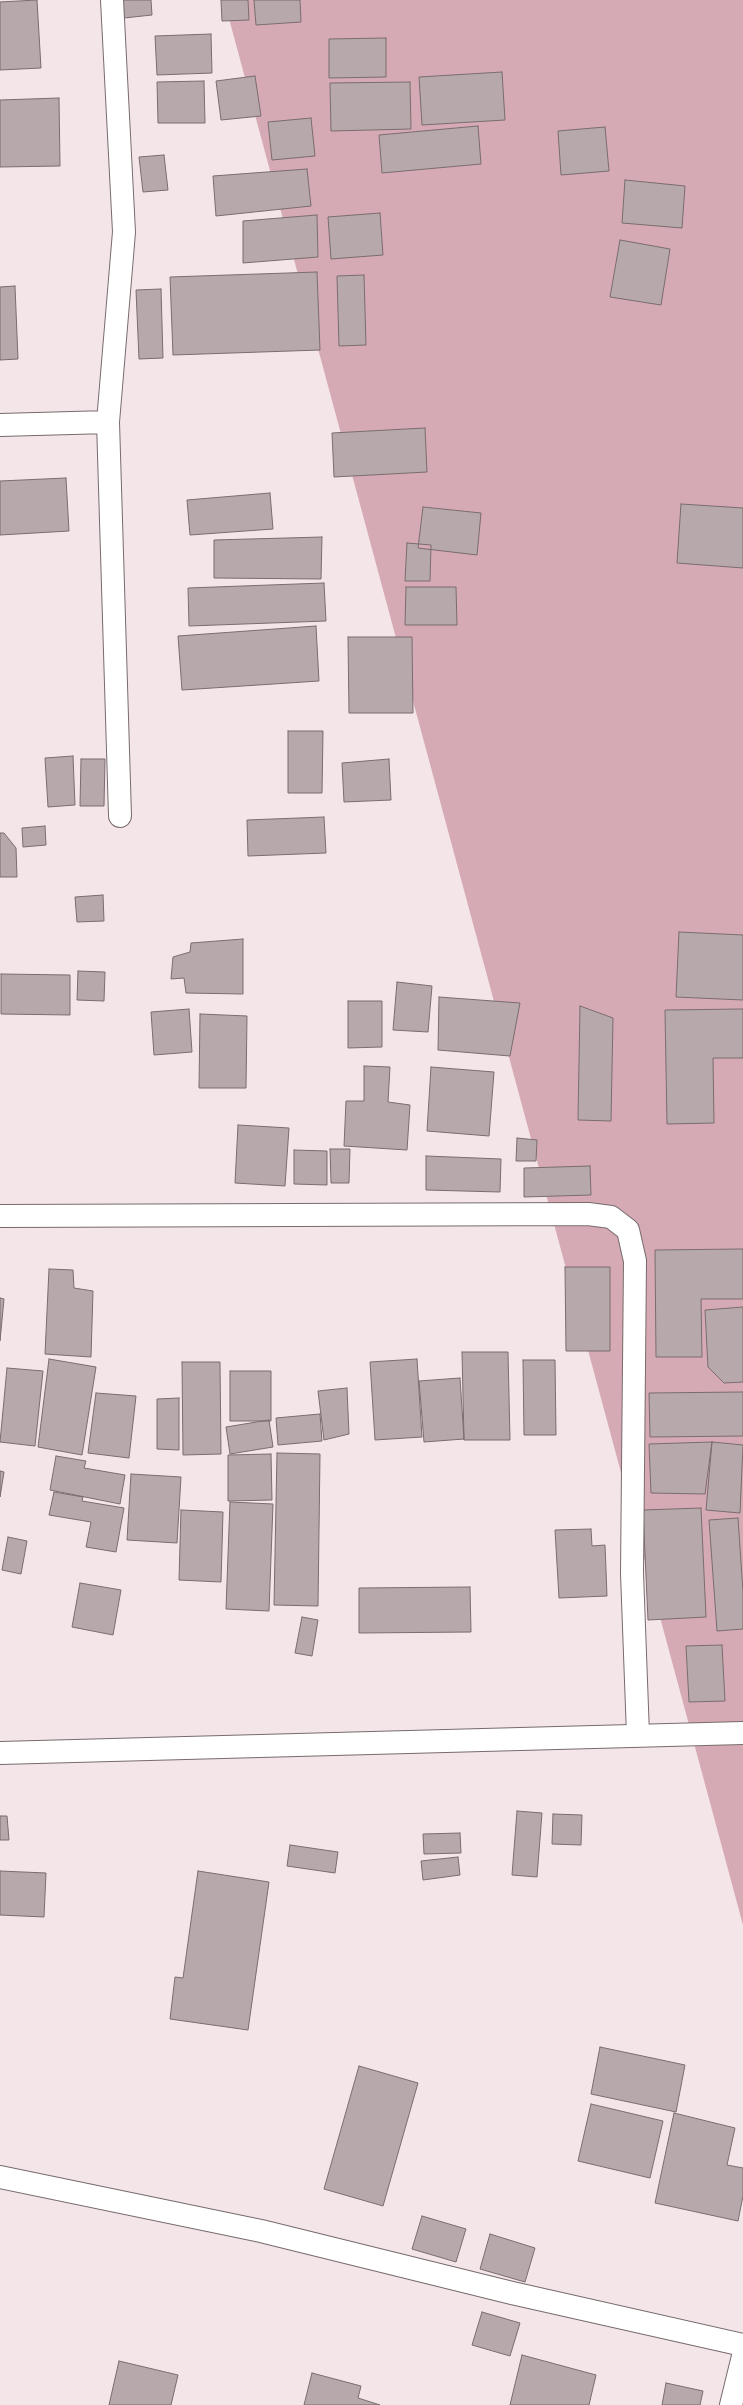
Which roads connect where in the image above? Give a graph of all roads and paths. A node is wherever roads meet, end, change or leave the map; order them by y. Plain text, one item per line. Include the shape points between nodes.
1 (112, 0) edge
2 (108, 422) junction
3 (0, 425) edge
4 (120, 816) dead end
5 (0, 1216) edge
6 (743, 1733) edge
7 (638, 1735) junction
8 (0, 1752) edge
9 (0, 2176) edge
10 (743, 2345) edge
11 (743, 2356) edge
12 (731, 2405) edge

1 - 2 street via 124,232
2 - 3 street
2 - 4 street
5 - 7 street via 611,1216 628,1230 635,1261 632,1573
6 - 7 street
7 - 8 street
9 - 10 street via 260,2231 512,2293
11 - 12 street

